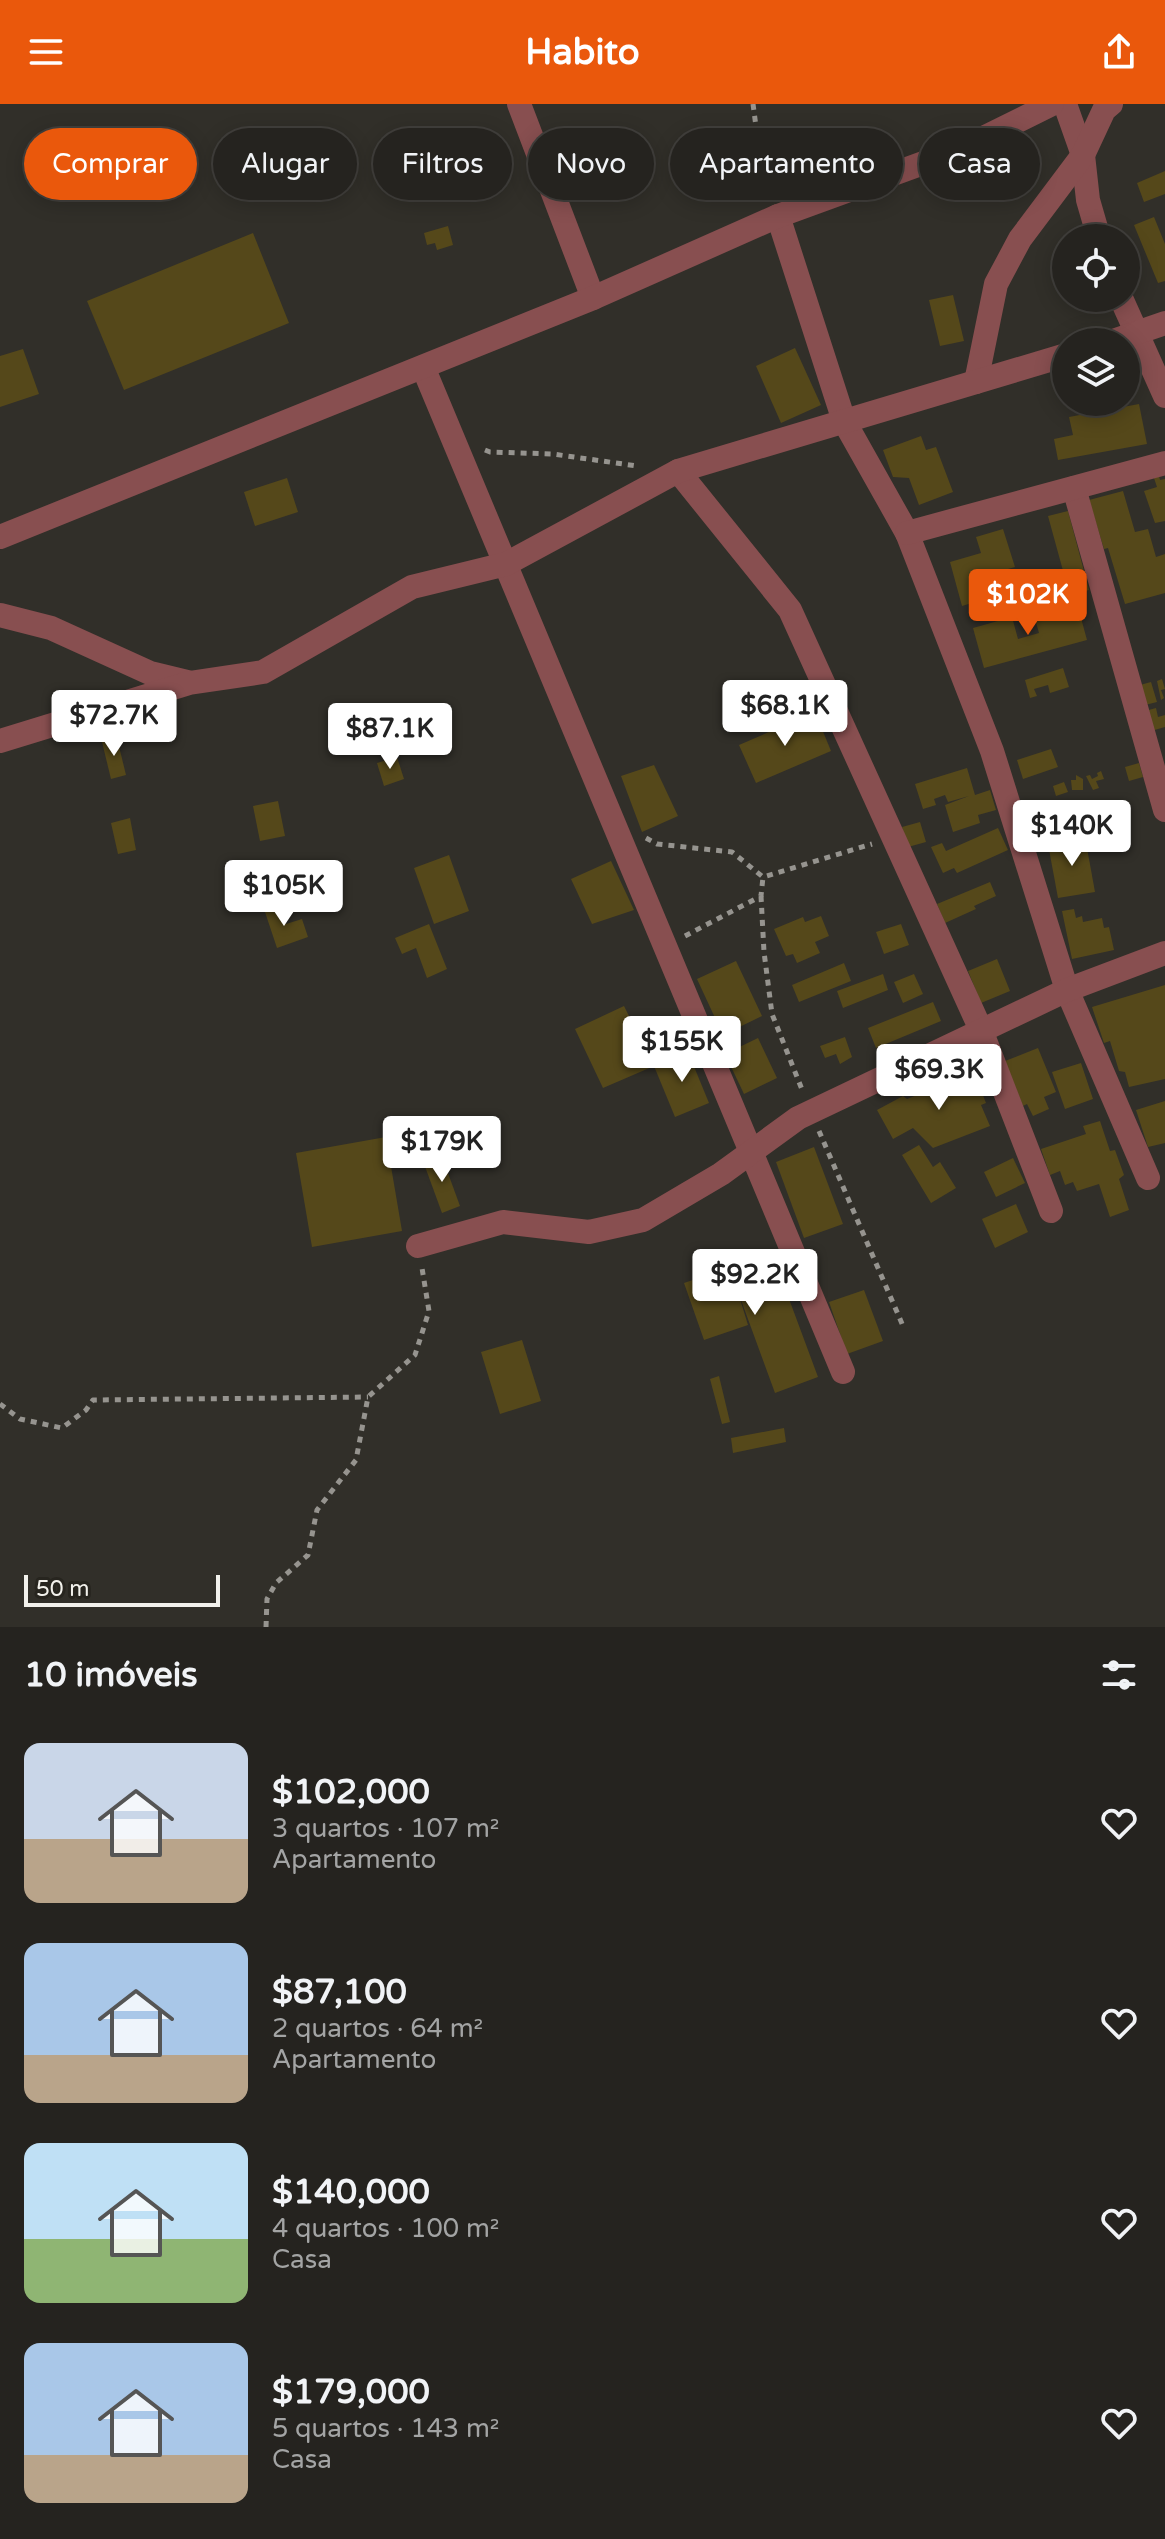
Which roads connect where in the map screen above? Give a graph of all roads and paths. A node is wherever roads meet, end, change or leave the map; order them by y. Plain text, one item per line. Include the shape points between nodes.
1 (519, 104) edge
2 (753, 104) edge
3 (1052, 104) edge
4 (1065, 104) edge
5 (1111, 104) edge
6 (1083, 155) junction
7 (778, 216) junction
8 (1095, 224) edge
9 (593, 298) junction
10 (1165, 323) edge
11 (1140, 333) edge
12 (1140, 341) edge
13 (1052, 359) edge
14 (423, 367) junction
15 (976, 382) junction
16 (1165, 396) edge
17 (844, 421) junction
18 (451, 435) junction
19 (1165, 463) edge
20 (678, 471) junction
21 (1074, 488) junction
22 (907, 533) junction
23 (0, 537) edge
24 (506, 564) junction
25 (0, 615) edge
26 (189, 683) junction
27 (0, 741) edge
28 (1165, 810) edge
29 (614, 820) junction
30 (893, 838) junction
31 (763, 877) junction
32 (667, 945) junction
33 (1165, 953) edge
34 (1067, 990) junction
35 (981, 1030) junction
36 (752, 1150) junction
37 (1148, 1178) dead end
38 (1051, 1211) dead end
39 (418, 1246) joint
40 (843, 1372) dead end
41 (368, 1397) junction
42 (0, 1404) edge
43 (266, 1627) edge

1 - 9 street
2 - 7 path
3 - 7 street via 959,150
4 - 6 street
5 - 6 street
6 - 8 street
6 - 15 street via 1020,239 996,284
7 - 9 street
7 - 17 street
9 - 14 street
10 - 11 street
12 - 16 street
13 - 15 street
14 - 18 street
14 - 23 street
15 - 17 street
17 - 20 street
17 - 22 street
18 - 20 path via 490,452 553,454
18 - 24 street
19 - 21 street
20 - 24 street
20 - 30 street via 790,610
21 - 22 street
21 - 28 street
22 - 34 street via 992,751
24 - 26 street via 412,587 263,672
24 - 29 street
25 - 26 street via 51,628 150,673
26 - 27 street
29 - 31 path via 657,844 732,852
29 - 32 street
30 - 31 path
30 - 35 street
31 - 32 path via 761,896
32 - 36 street
33 - 34 street
34 - 35 street
34 - 37 street
35 - 36 street via 798,1118
35 - 38 street
36 - 39 street via 643,1220 589,1232 503,1222
36 - 40 street
39 - 41 path via 429,1311 415,1355
41 - 42 path via 93,1400 62,1428 20,1419
41 - 43 path via 356,1460 317,1510 308,1555 276,1583 267,1599

